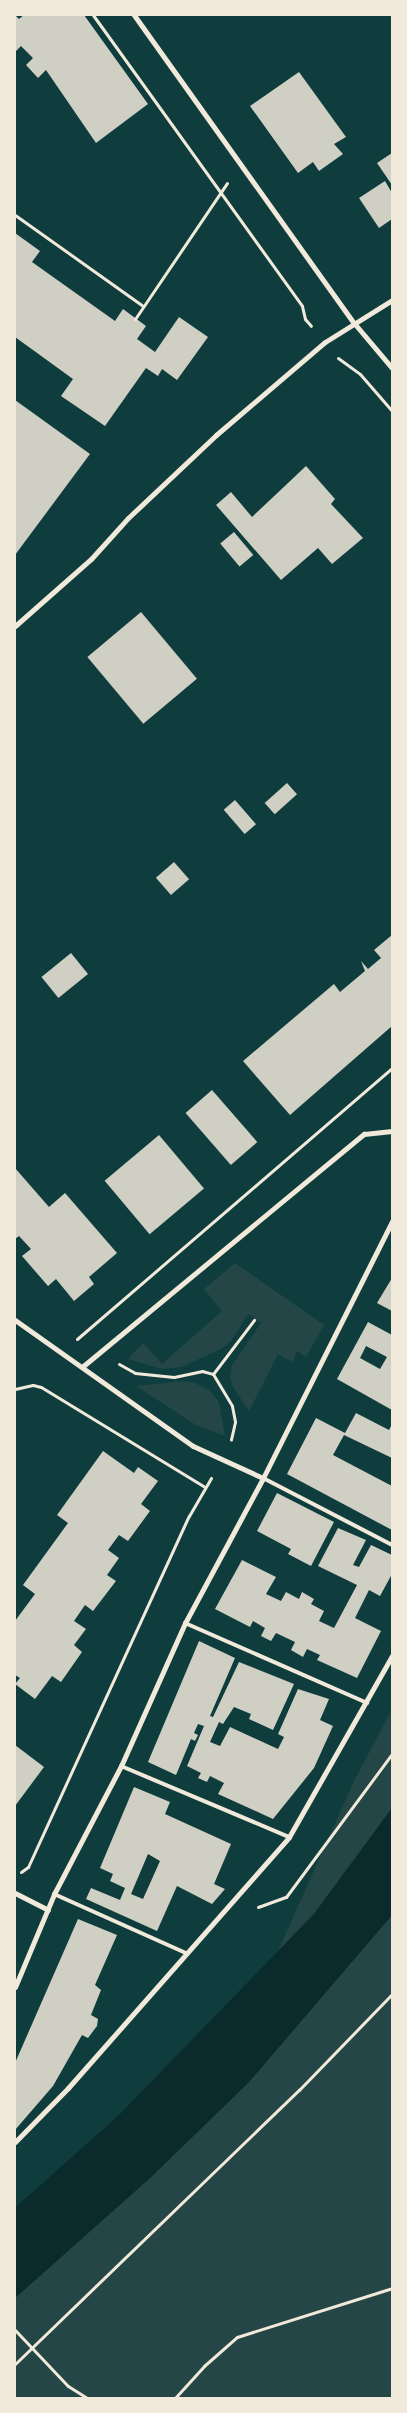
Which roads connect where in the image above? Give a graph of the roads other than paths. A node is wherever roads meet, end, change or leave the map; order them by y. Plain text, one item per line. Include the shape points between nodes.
1 (134, 15) edge
2 (392, 300) edge
3 (354, 323) junction
4 (392, 368) edge
5 (15, 626) edge
6 (392, 1131) edge
7 (392, 1221) edge
8 (15, 1320) edge
9 (82, 1367) junction
10 (263, 1478) junction
11 (392, 1545) edge
12 (185, 1622) junction
13 (392, 1656) edge
14 (367, 1703) junction
15 (121, 1766) junction
16 (289, 1837) junction
17 (15, 1893) edge
18 (54, 1894) junction
19 (48, 1910) junction
20 (186, 1953) junction
21 (15, 1987) edge
22 (15, 2142) edge

1 - 3 street
2 - 3 street
3 - 4 street
3 - 5 street via 325,342 216,435 134,512 91,559
6 - 9 street via 364,1134
7 - 10 street
8 - 9 street
9 - 10 street via 193,1446
10 - 11 lane
10 - 12 street
12 - 14 lane
12 - 15 street
13 - 14 street
14 - 16 street
15 - 16 lane
15 - 18 street
16 - 20 street
17 - 19 street
18 - 19 street
18 - 20 lane
19 - 21 street
20 - 22 street via 68,2088

